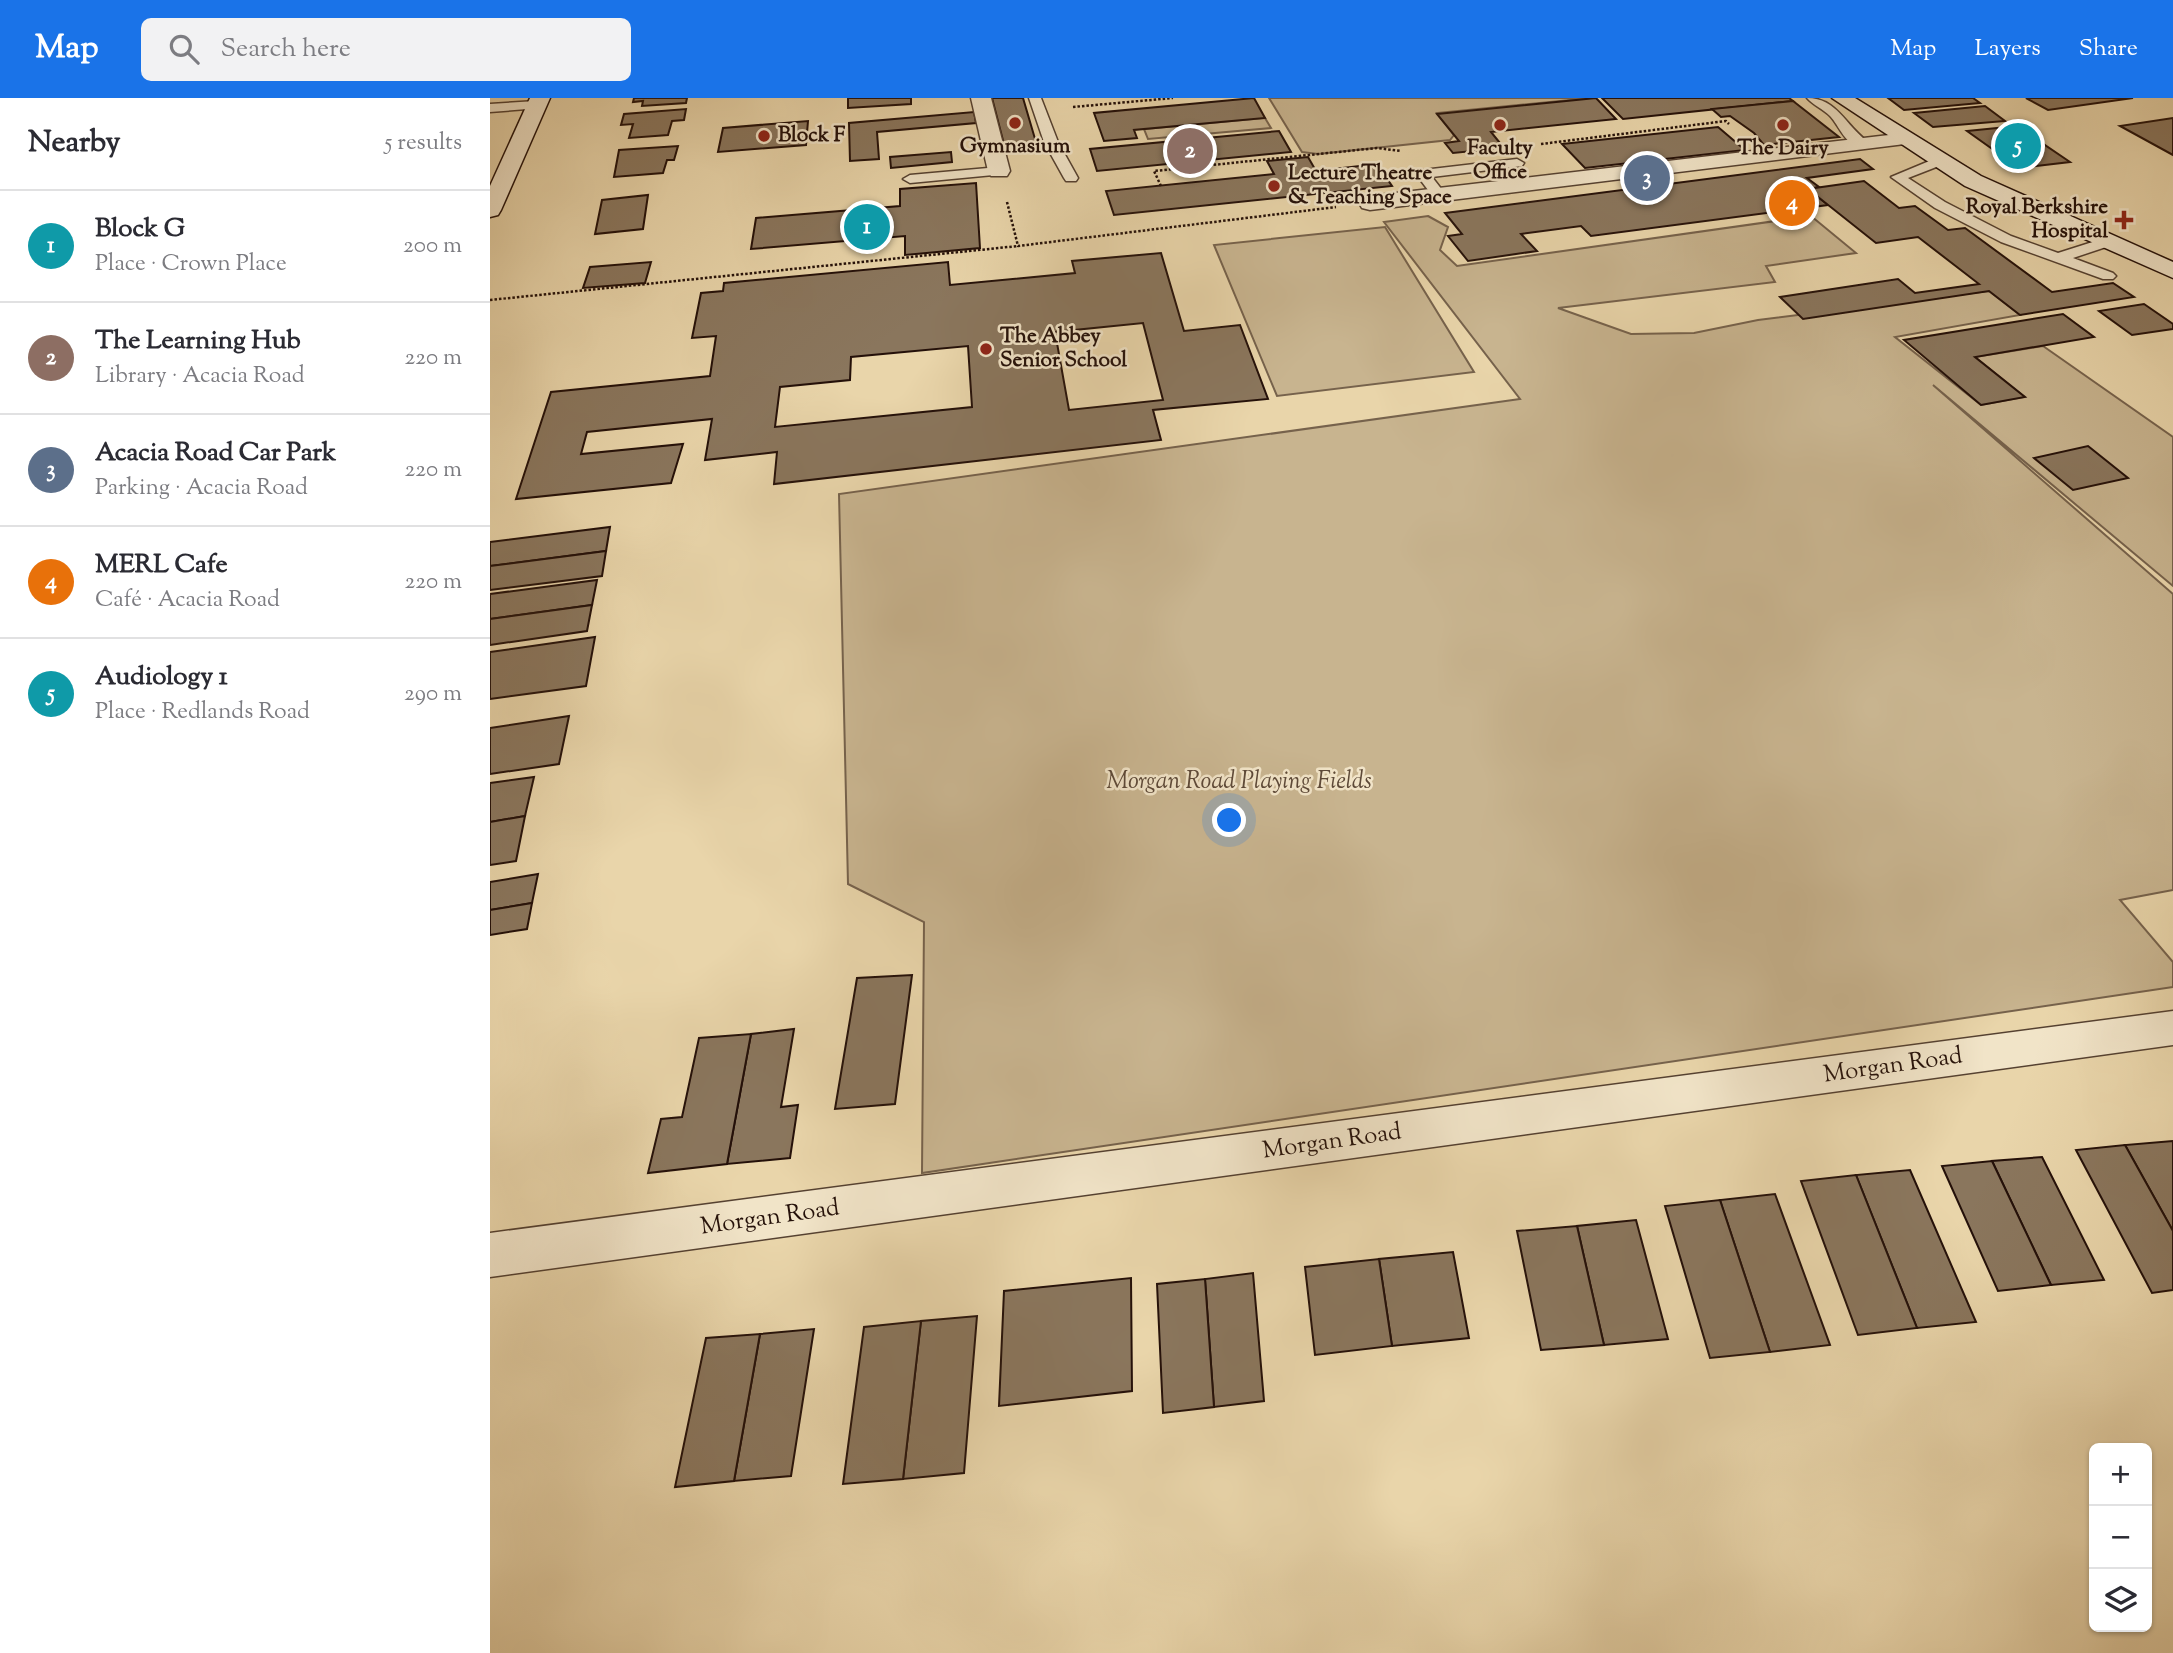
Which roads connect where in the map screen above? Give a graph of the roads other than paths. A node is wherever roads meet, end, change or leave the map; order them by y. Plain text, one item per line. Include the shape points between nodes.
1 (981, 98) edge
2 (1813, 98) edge
3 (1842, 98) edge
4 (538, 101) edge
5 (1036, 104) edge
6 (490, 108) edge
7 (1906, 139) junction
8 (1862, 144) junction
9 (1940, 161) junction
10 (1517, 163) dead end
11 (999, 171) joint
12 (1070, 178) dead end
13 (910, 179) dead end
14 (496, 184) edge
15 (1439, 195) junction
16 (1370, 203) road end
17 (490, 210) edge
18 (2107, 242) junction
19 (2058, 258) junction
20 (2173, 271) edge
21 (2108, 276) dead end
22 (2173, 1028) edge
23 (490, 1255) edge

1 - 11 street
2 - 8 lane via 1838,115 1844,131
3 - 7 street
4 - 6 lane
4 - 14 street
5 - 12 lane
7 - 8 street
7 - 9 street
8 - 15 street
9 - 18 street via 1973,181
9 - 19 lane via 1898,177 2006,239
10 - 15 lane via 1423,174
11 - 13 lane
14 - 17 street
15 - 16 street
18 - 19 lane
18 - 20 street
19 - 21 lane
22 - 23 street, Morgan Road

